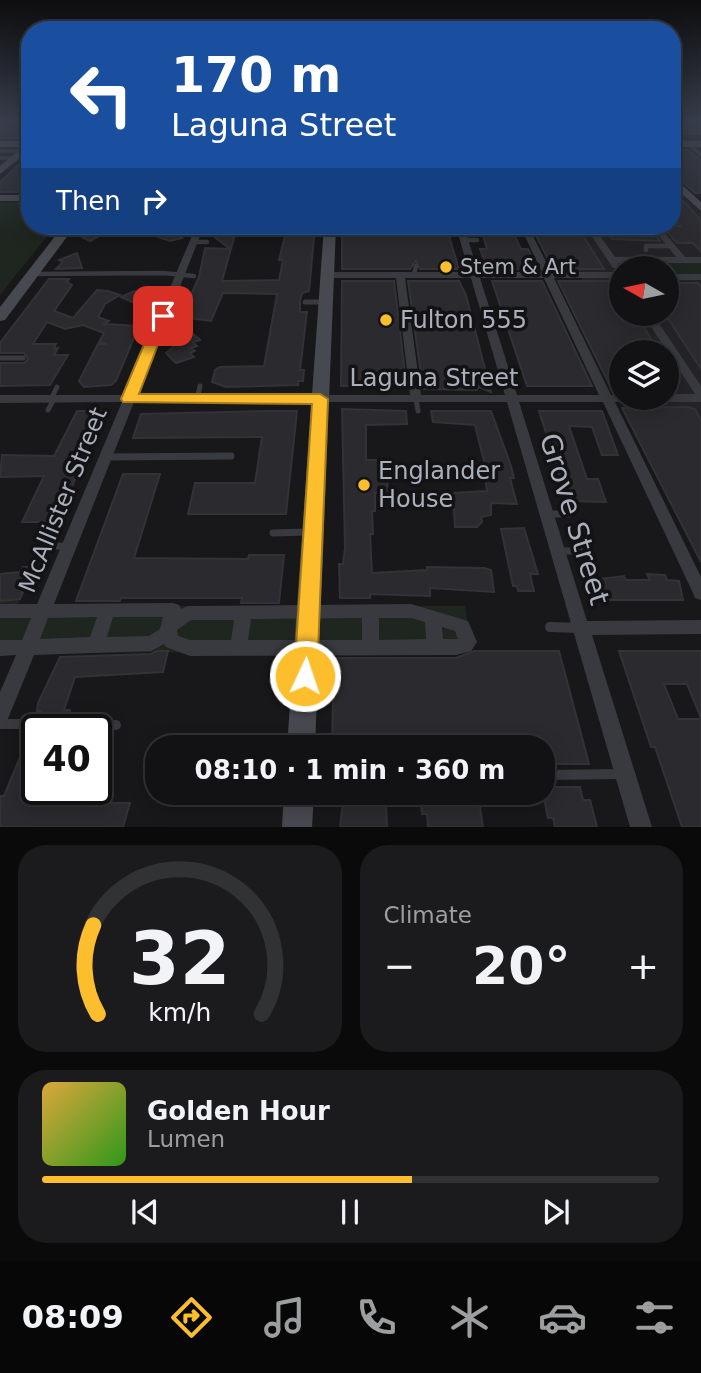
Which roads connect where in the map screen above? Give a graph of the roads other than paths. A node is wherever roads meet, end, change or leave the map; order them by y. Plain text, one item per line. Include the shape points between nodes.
1 (681, 186) edge
2 (696, 197) edge
3 (0, 198) edge
4 (21, 198) edge
5 (701, 208) edge
6 (62, 235) edge
7 (196, 235) edge
8 (329, 235) edge
9 (462, 235) edge
10 (528, 235) edge
11 (595, 235) edge
12 (662, 235) edge
13 (464, 240) junction
14 (477, 240) dead end
15 (193, 242) junction
16 (207, 242) dead end
17 (671, 246) junction
18 (646, 250) dead end
19 (609, 256) edge
20 (679, 260) edge
21 (683, 260) junction
22 (701, 260) edge
23 (32, 274) junction
24 (609, 274) edge
25 (180, 275) junction
26 (327, 275) junction
27 (400, 275) junction
28 (474, 275) junction
29 (548, 275) junction
30 (194, 276) dead end
31 (679, 278) edge
32 (700, 279) edge
33 (305, 302) dead end
34 (326, 302) junction
35 (144, 315) dead end
36 (163, 316) junction
37 (0, 317) edge
38 (655, 326) edge
39 (0, 358) edge
40 (23, 358) dead end
41 (200, 386) dead end
42 (701, 397) edge
43 (512, 398) junction
44 (607, 398) junction
45 (0, 399) edge
46 (129, 399) junction
47 (197, 399) junction
48 (320, 399) junction
49 (417, 405) junction
50 (231, 456) dead end
51 (105, 457) junction
52 (547, 514) junction
53 (569, 514) dead end
54 (313, 532) junction
55 (272, 533) dead end
56 (44, 546) dead end
57 (69, 546) junction
58 (558, 551) junction
59 (580, 551) dead end
60 (701, 593) edge
61 (0, 611) edge
62 (42, 611) junction
63 (107, 611) junction
64 (309, 611) junction
65 (371, 611) junction
66 (243, 615) junction
67 (433, 617) junction
68 (551, 627) dead end
69 (701, 627) edge
70 (581, 628) junction
71 (169, 629) junction
72 (96, 646) junction
73 (370, 646) junction
74 (239, 647) junction
75 (307, 647) junction
76 (435, 647) junction
77 (0, 648) edge
78 (27, 648) junction
79 (0, 715) edge
80 (0, 724) edge
81 (21, 724) edge
82 (112, 725) edge
83 (116, 725) dead end
84 (303, 735) edge
85 (625, 774) junction
86 (555, 775) edge
87 (298, 805) edge
88 (297, 827) edge
89 (641, 827) edge

1 - 2 street
2 - 5 street
3 - 4 street
6 - 23 street
7 - 15 street, McAllister Street
8 - 26 street
9 - 13 street, Grove Street
10 - 29 street
11 - 19 street
12 - 17 street
13 - 14 lane
13 - 28 street, Grove Street
15 - 16 lane
15 - 25 street, McAllister Street
17 - 18 lane via 646,246
17 - 21 street
20 - 21 street
21 - 22 street
23 - 25 lane
23 - 37 street
24 - 29 street
25 - 30 lane
25 - 36 street, McAllister Street
26 - 27 street
26 - 34 street
27 - 28 street via 415,271
27 - 49 street
28 - 29 street
28 - 43 street, Grove Street
29 - 44 street via 582,337
31 - 32 street
33 - 34 lane
34 - 48 street
35 - 36 lane
36 - 46 street, McAllister Street
38 - 42 street
39 - 40 lane
41 - 47 lane
42 - 44 street, Laguna Street
43 - 44 street, Laguna Street
43 - 49 street, Laguna Street
43 - 52 street, Grove Street
44 - 60 street
45 - 46 street, Laguna Street
46 - 47 street, Laguna Street
46 - 51 street, McAllister Street
47 - 48 street, Laguna Street
48 - 49 street, Laguna Street
48 - 54 street
50 - 51 lane
51 - 57 street, McAllister Street
52 - 53 lane
52 - 58 street, Grove Street
54 - 55 lane
54 - 64 street
56 - 57 lane
57 - 62 street, McAllister Street
58 - 59 lane
58 - 70 street, Grove Street
61 - 62 street
62 - 63 street
62 - 78 street, McAllister Street
63 - 71 street via 173,610
63 - 72 street
64 - 65 street
64 - 66 street
64 - 75 street
65 - 67 street via 411,611
65 - 73 street
66 - 71 street via 188,613
66 - 74 street
67 - 76 street
67 - 76 street via 462,626 468,642 461,647
68 - 70 lane
69 - 70 street
70 - 85 street, Grove Street
71 - 72 street via 151,643
71 - 74 street via 172,642 180,646
72 - 78 street
73 - 75 street
73 - 76 street
74 - 75 street
75 - 84 street
77 - 78 street
78 - 79 street, McAllister Street
80 - 81 lane
82 - 83 lane
85 - 86 lane
85 - 89 street, Grove Street
87 - 88 street

